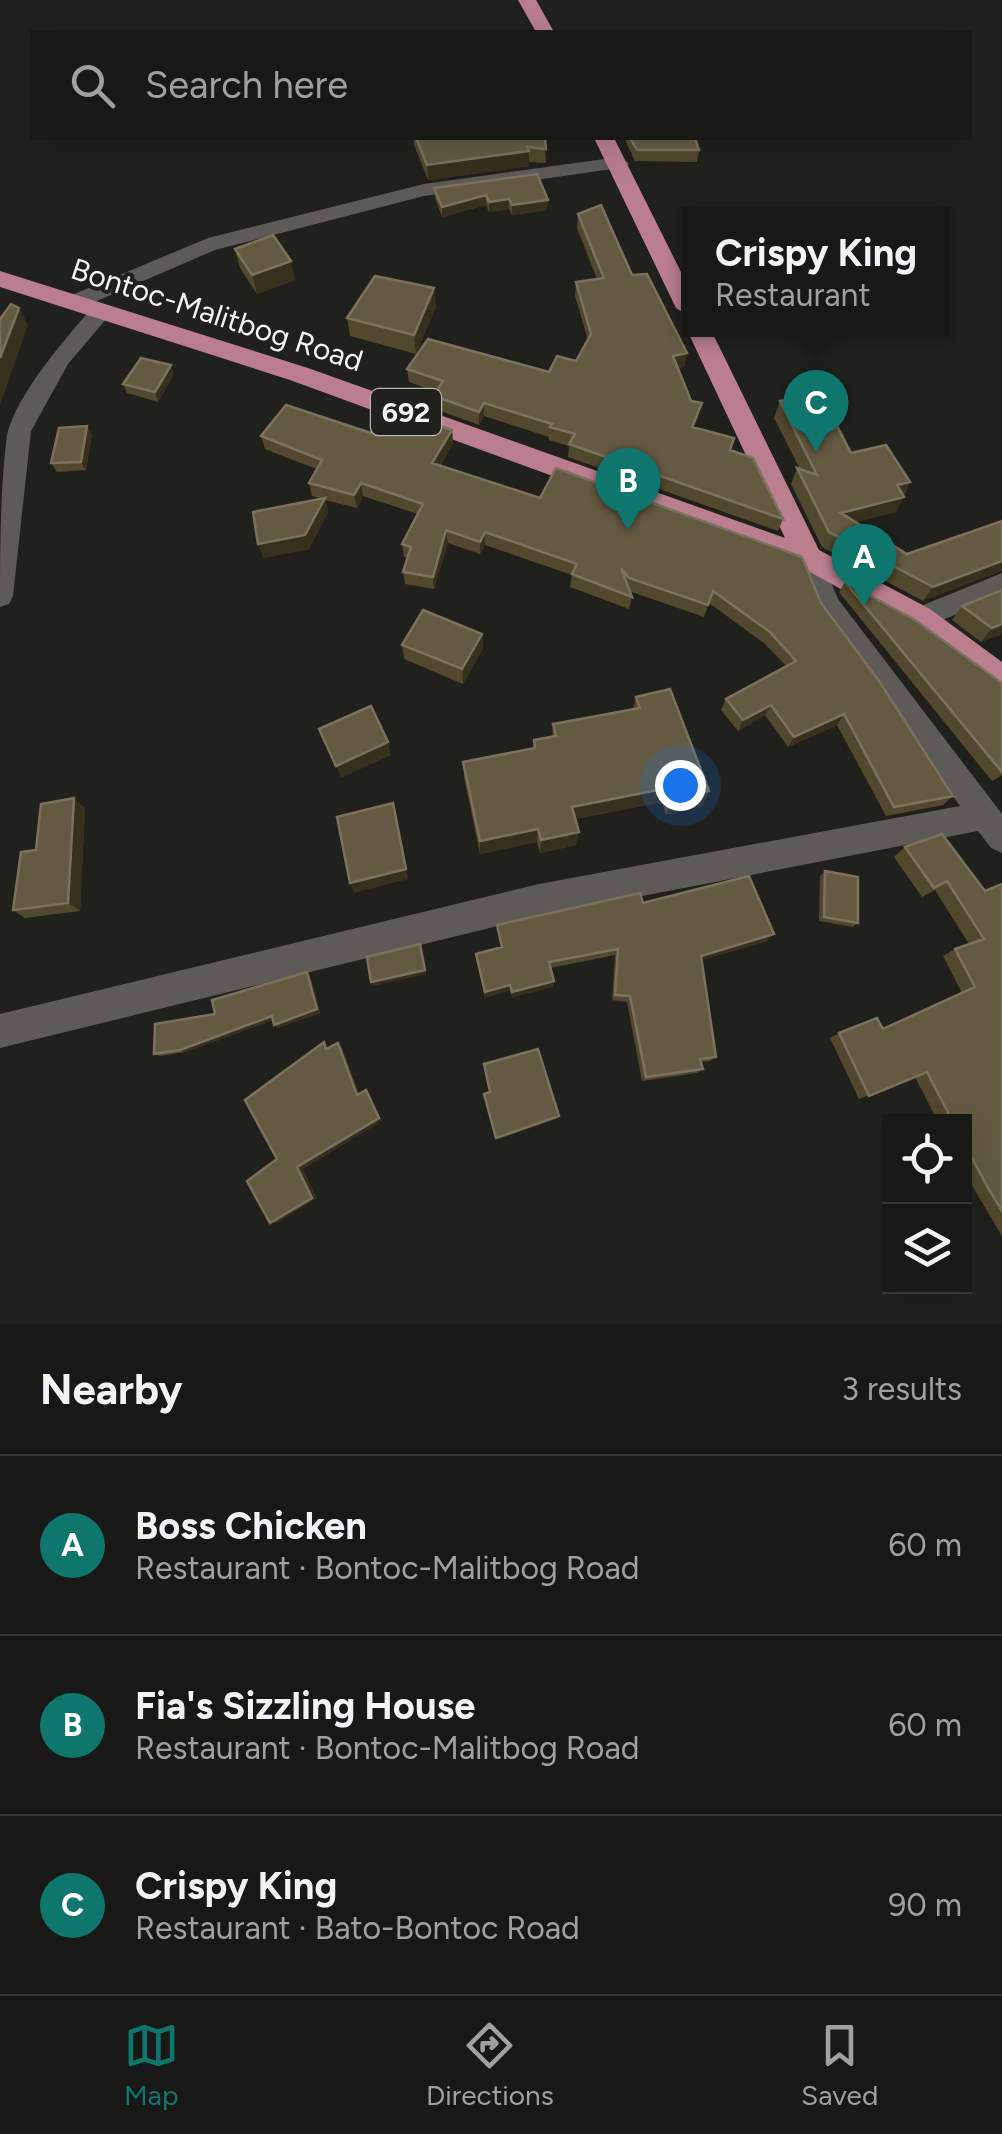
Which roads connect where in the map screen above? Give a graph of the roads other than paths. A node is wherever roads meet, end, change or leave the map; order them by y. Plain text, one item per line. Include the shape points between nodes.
1 (527, 0) edge
2 (544, 30) edge
3 (605, 140) edge
4 (619, 163) junction
5 (0, 278) edge
6 (681, 293) edge
7 (75, 302) junction
8 (102, 311) junction
9 (702, 337) edge
10 (809, 558) junction
11 (1002, 584) edge
12 (0, 596) edge
13 (920, 618) junction
14 (1002, 679) edge
15 (993, 826) edge
16 (0, 1031) edge

1 - 2 main road
3 - 4 main road
4 - 6 main road
4 - 7 street via 424,190 280,226 208,245
5 - 7 main road, Bontoc-Malitbog Road / 692
7 - 8 main road, Bontoc-Malitbog Road / 692
8 - 10 main road, Bontoc-Malitbog Road / 692 via 299,374
8 - 12 street via 58,359 19,431
9 - 10 main road
10 - 13 main road, 692
10 - 15 street via 827,605
11 - 13 street
13 - 14 main road, 692
15 - 16 street via 539,900

